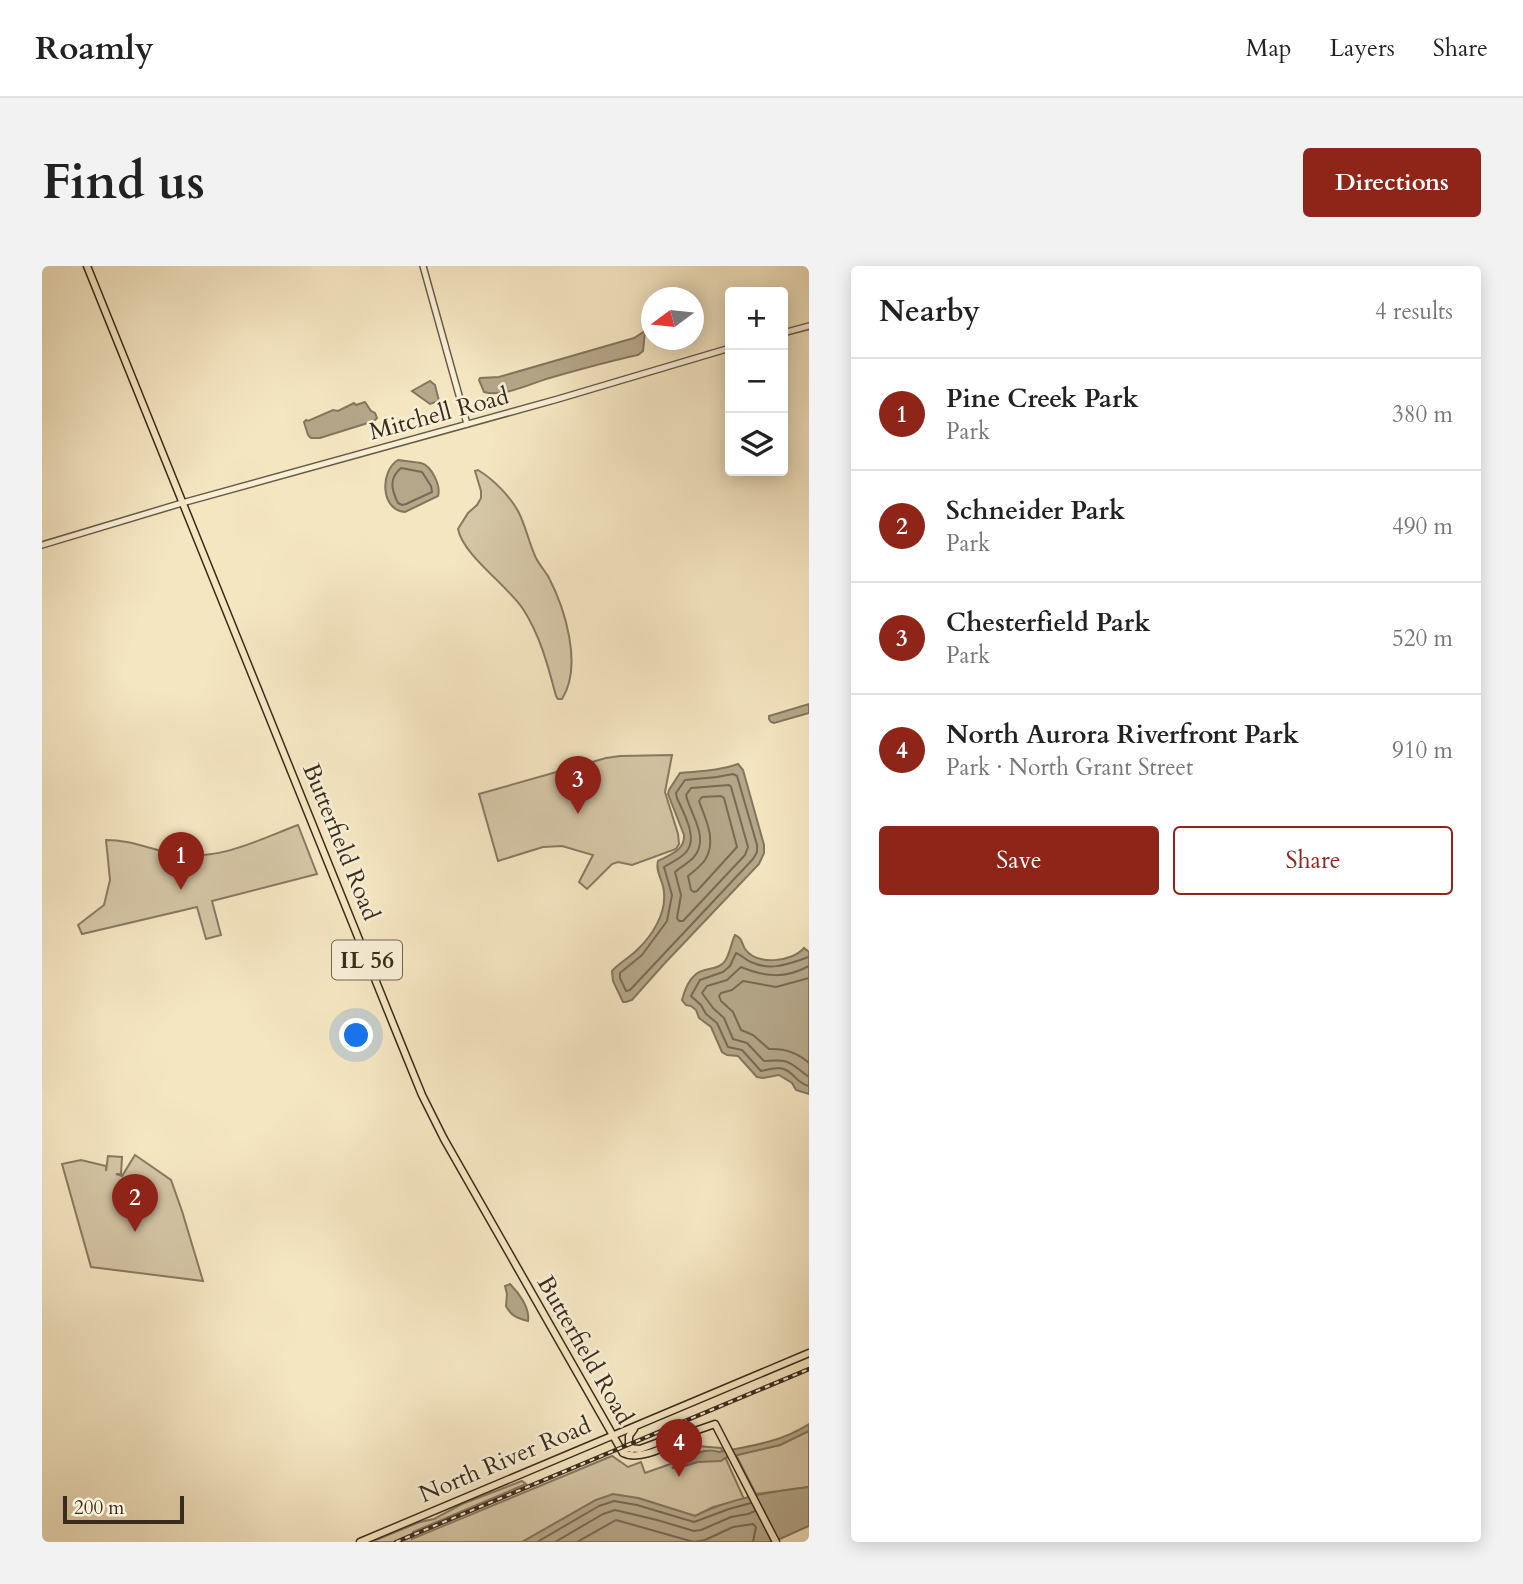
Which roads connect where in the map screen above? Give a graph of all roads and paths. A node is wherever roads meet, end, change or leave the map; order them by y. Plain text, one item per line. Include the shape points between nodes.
1 (87, 266) edge
2 (423, 266) edge
3 (809, 326) edge
4 (788, 332) edge
5 (725, 349) edge
6 (467, 424) junction
7 (182, 503) junction
8 (42, 545) edge
9 (809, 1353) edge
10 (636, 1427) junction
11 (689, 1433) junction
12 (612, 1436) junction
13 (621, 1449) junction
14 (632, 1449) junction
15 (360, 1542) edge
16 (776, 1542) edge

1 - 7 main road, Butterfield Road / IL 56
2 - 6 street
3 - 4 street
5 - 6 street, Mitchell Road
6 - 7 street, Mitchell Road
7 - 8 street, Mitchell Road
7 - 12 main road, Butterfield Road / IL 56 via 422,1095
9 - 10 main road, North River Road
10 - 12 main road, North River Road
10 - 14 main road via 629,1436
11 - 13 main road via 640,1456 627,1456
11 - 14 main road
11 - 16 main road via 715,1424
12 - 13 main road, Butterfield Road / IL 56
12 - 15 main road, North River Road
13 - 14 main road

